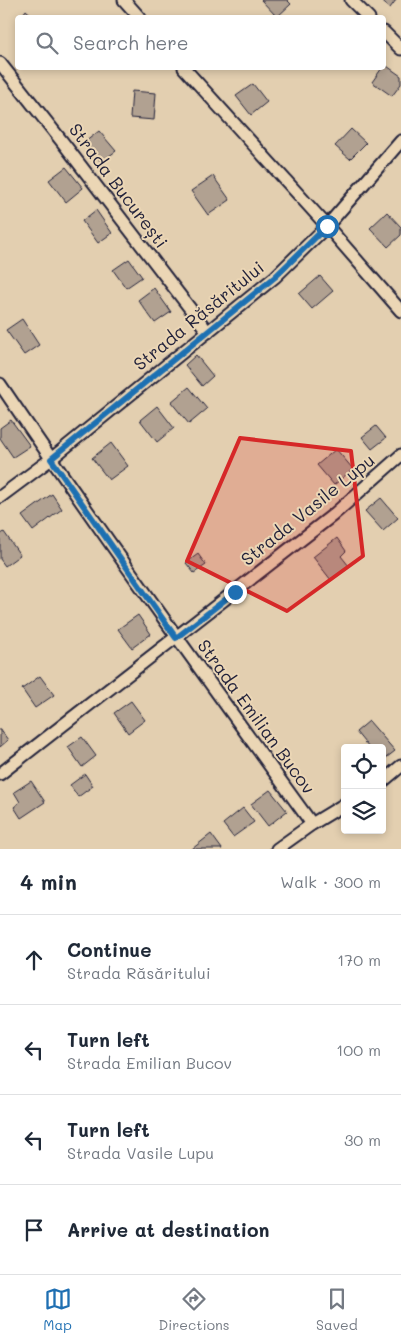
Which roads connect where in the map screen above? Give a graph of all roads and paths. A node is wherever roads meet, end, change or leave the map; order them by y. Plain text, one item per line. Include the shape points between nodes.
1 (124, 0) edge
2 (352, 0) edge
3 (137, 15) edge
4 (366, 15) edge
5 (386, 34) edge
6 (401, 49) edge
7 (0, 63) edge
8 (186, 70) edge
9 (401, 140) edge
10 (327, 226) junction
11 (401, 311) edge
12 (208, 332) junction
13 (0, 384) edge
14 (401, 455) edge
15 (51, 459) junction
16 (0, 497) edge
17 (176, 638) junction
18 (401, 766) edge
19 (0, 774) edge
20 (386, 779) edge
21 (341, 806) edge
22 (312, 824) junction
23 (277, 849) edge

1 - 3 street
2 - 4 street
5 - 6 street
7 - 12 street, Strada București
8 - 10 street
9 - 10 street, Strada Răsăritului
10 - 11 street
10 - 12 street, Strada Răsăritului via 275,277
12 - 15 street, Strada Răsăritului
13 - 15 street, Strada Emilian Bucov
14 - 17 street, Strada Vasile Lupu via 333,515
15 - 16 street, Strada Răsăritului
15 - 17 street, Strada Emilian Bucov
17 - 19 street, Strada Vasile Lupu
17 - 22 street, Strada Emilian Bucov
18 - 20 street
21 - 22 street
22 - 23 street

